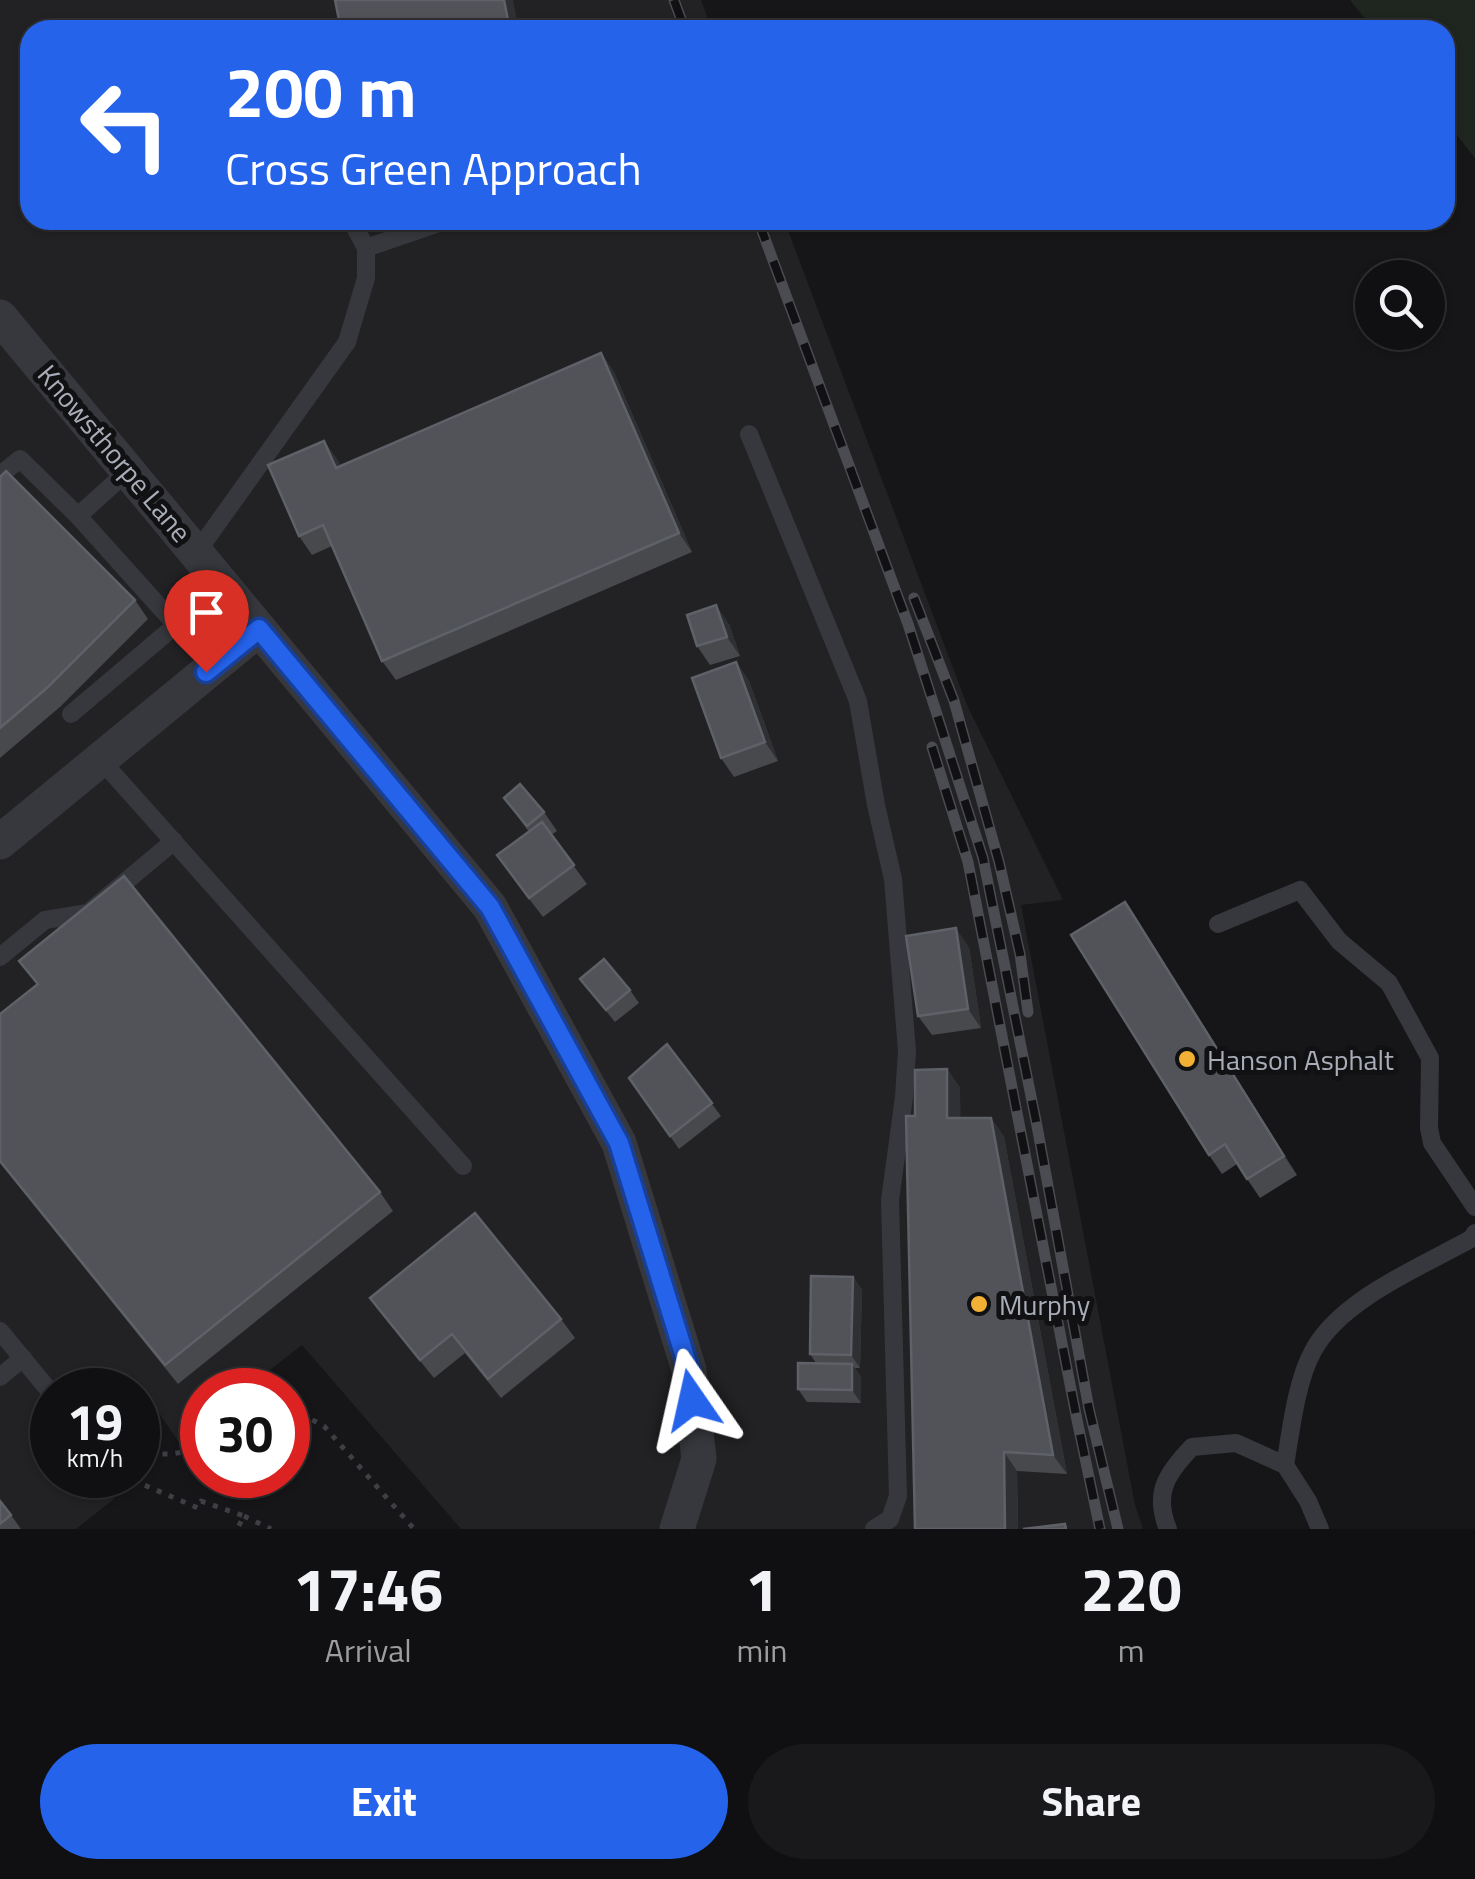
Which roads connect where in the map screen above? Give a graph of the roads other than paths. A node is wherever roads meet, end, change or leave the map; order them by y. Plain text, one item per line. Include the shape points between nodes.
1 (356, 230) edge
2 (418, 230) edge
3 (366, 248) junction
4 (0, 317) edge
5 (749, 434) dead end
6 (129, 470) junction
7 (0, 475) edge
8 (78, 516) junction
9 (197, 552) junction
10 (259, 629) junction
11 (71, 714) dead end
12 (100, 759) junction
13 (0, 842) edge
14 (174, 842) junction
15 (1218, 924) dead end
16 (0, 957) edge
17 (463, 1166) dead end
18 (1475, 1207) edge
19 (1475, 1233) edge
20 (0, 1331) edge
21 (23, 1358) junction
22 (31, 1368) edge
23 (0, 1377) edge
24 (1285, 1465) junction
25 (678, 1529) edge
26 (875, 1529) edge
27 (1168, 1529) edge
28 (1320, 1529) edge

1 - 3 lane
2 - 3 lane
3 - 9 lane via 366,278 347,342
4 - 6 street, Knowsthorpe Lane
5 - 26 lane via 858,701 893,879 907,1051 890,1200 898,1496 890,1520
6 - 8 lane
6 - 9 street, Knowsthorpe Lane
7 - 8 lane via 20,459
8 - 11 lane via 176,625
9 - 10 street, Knowsthorpe Lane
10 - 12 street
10 - 25 street, Knowsthorpe Lane via 490,907 619,1143 689,1370 699,1459
12 - 13 street
12 - 14 lane
14 - 16 lane via 88,913 45,920
14 - 17 lane
15 - 18 lane via 1300,890 1339,941 1389,983 1430,1058 1432,1143
19 - 24 lane via 1328,1327 1310,1354
20 - 21 lane
21 - 22 lane
21 - 23 lane
24 - 27 lane via 1236,1443 1192,1447 1170,1470 1160,1510
24 - 28 lane

